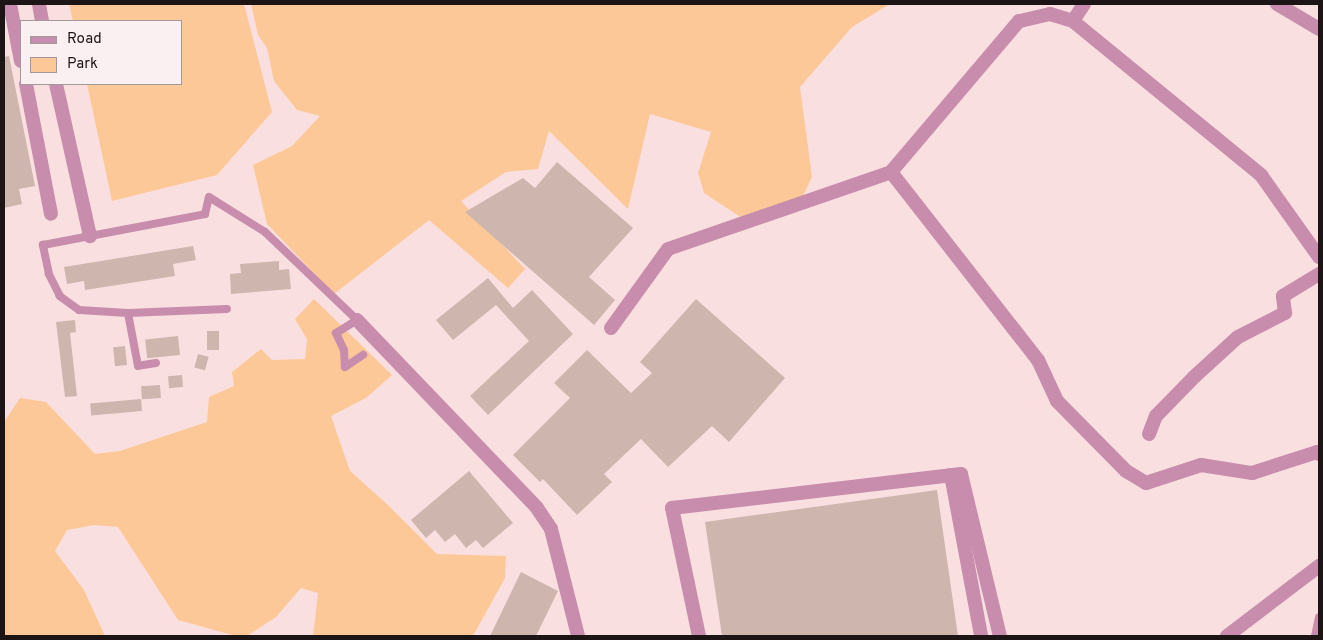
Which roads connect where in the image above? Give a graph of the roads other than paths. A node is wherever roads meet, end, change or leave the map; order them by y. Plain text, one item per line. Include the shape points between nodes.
1 (10, 4) edge
2 (39, 4) edge
3 (1084, 4) edge
4 (1277, 4) edge
5 (42, 20) edge
6 (1074, 21) junction
7 (1319, 29) edge
8 (20, 56) edge
9 (26, 85) edge
10 (56, 85) edge
11 (891, 172) junction
12 (51, 214) dead end
13 (90, 236) junction
14 (1319, 257) edge
15 (1319, 274) edge
16 (227, 309) dead end
17 (128, 313) junction
18 (357, 320) junction
19 (611, 328) dead end
20 (363, 355) dead end
21 (156, 363) dead end
22 (1149, 434) dead end
23 (1319, 454) edge
24 (950, 475) junction
25 (1319, 566) edge
26 (1319, 617) edge
27 (578, 636) edge
28 (699, 636) edge
29 (981, 636) edge
30 (1000, 636) edge
31 (1226, 636) edge
32 (1314, 636) edge

1 - 8 street
2 - 5 street
3 - 6 street
4 - 7 street
6 - 11 street via 1050,14 1019,21
6 - 14 street via 1261,175
9 - 12 street
10 - 13 street
11 - 19 street via 668,249
11 - 23 street via 1038,360 1057,401 1126,471 1146,483 1202,465 1252,472
13 - 17 lane via 43,244 49,274 60,296 79,310
13 - 18 lane via 205,214 209,197 265,232
15 - 22 street via 1283,296 1285,313 1238,338 1194,377 1156,416
16 - 17 lane
17 - 21 lane via 138,366
18 - 20 lane via 336,333 344,350 345,367
18 - 27 street via 537,508 551,528
24 - 28 street via 672,508
24 - 29 street
24 - 30 street via 961,474
25 - 31 street
26 - 32 lane

